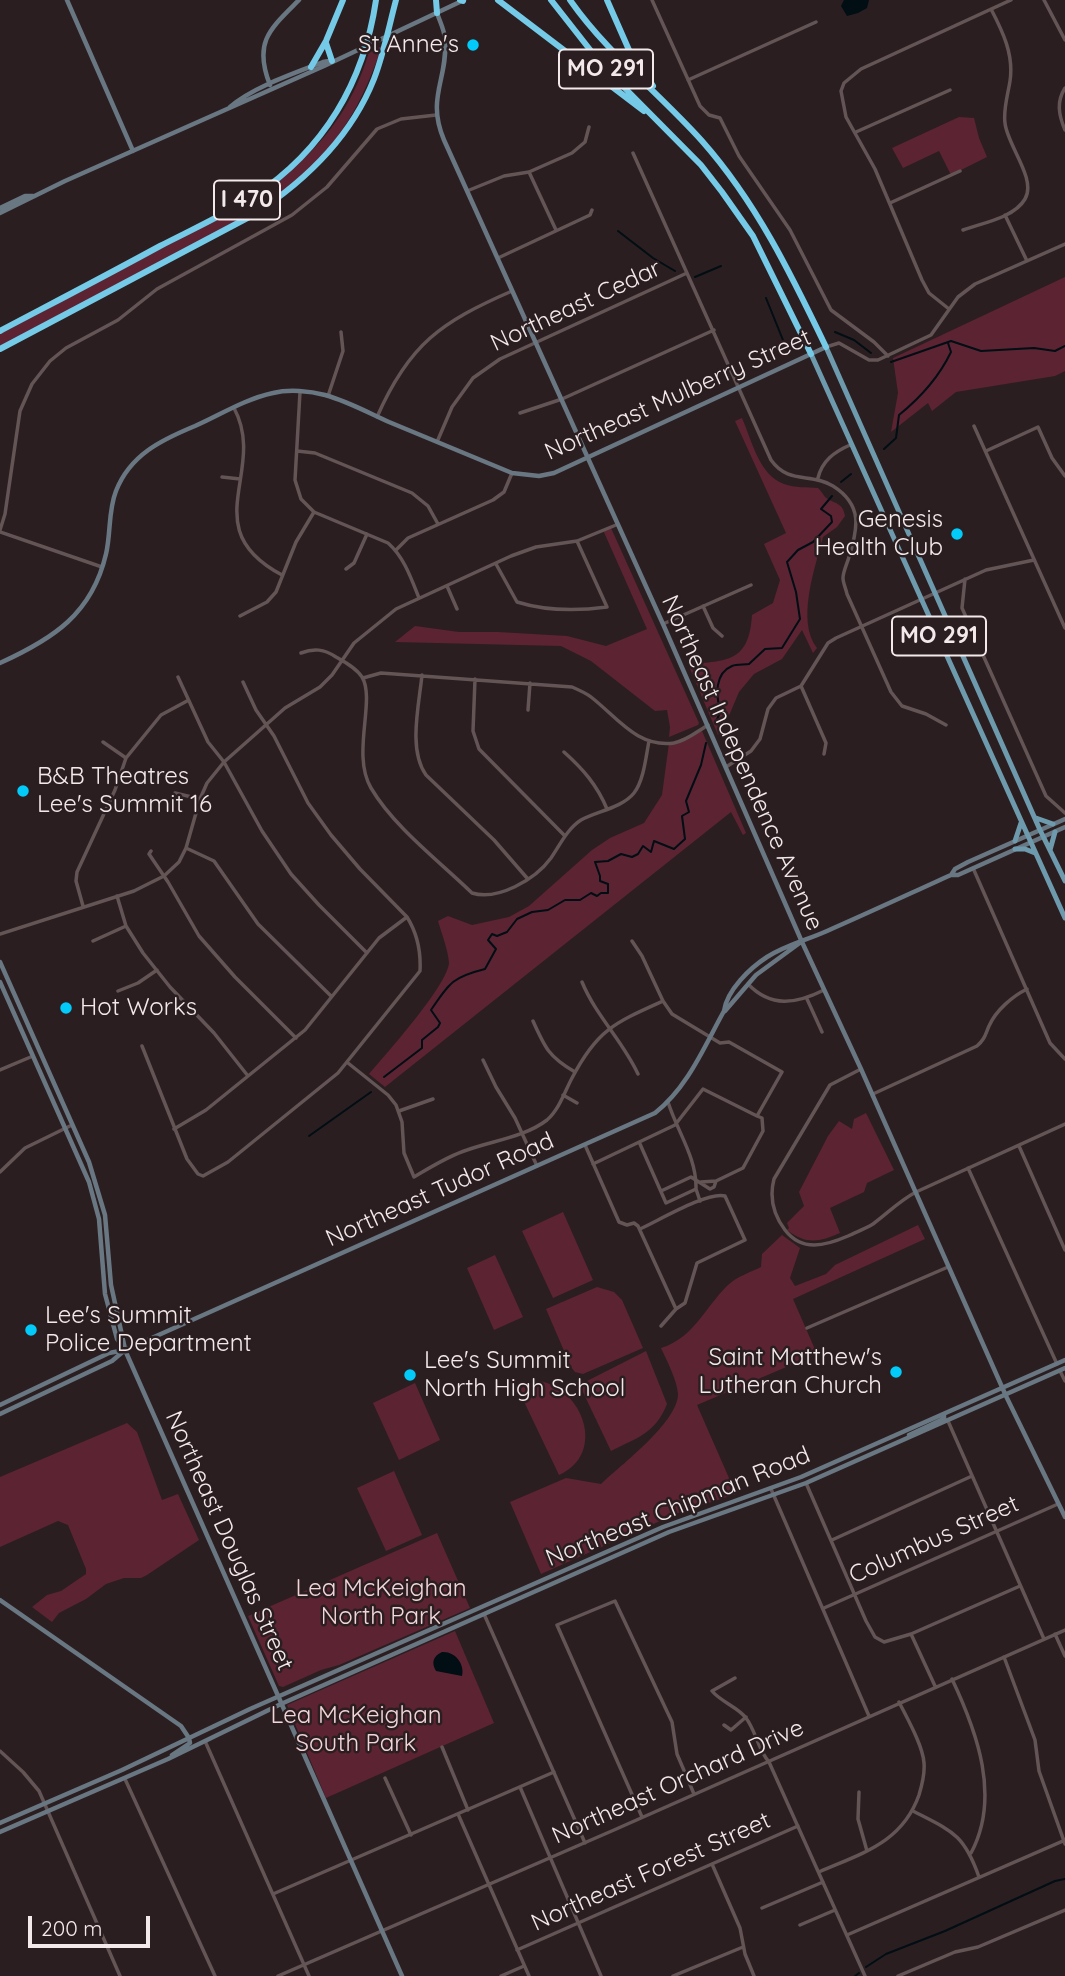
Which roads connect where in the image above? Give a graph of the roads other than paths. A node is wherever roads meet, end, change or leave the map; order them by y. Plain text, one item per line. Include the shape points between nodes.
1 (67, 0) edge
2 (299, 0) edge
3 (343, 0) edge
4 (376, 0) edge
5 (396, 0) edge
6 (436, 0) edge
7 (463, 0) edge
8 (551, 0) edge
9 (570, 0) edge
10 (607, 0) edge
11 (652, 0) edge
12 (1012, 0) edge
13 (1044, 0) edge
14 (502, 2) edge
15 (991, 9) junction
16 (437, 13) junction
17 (816, 22) dead end
18 (1065, 40) edge
19 (326, 41) junction
20 (332, 61) junction
21 (311, 67) junction
22 (688, 80) junction
23 (270, 85) junction
24 (1065, 88) edge
25 (950, 90) dead end
26 (666, 104) junction
27 (229, 107) junction
28 (436, 115) junction
29 (589, 127) dead end
30 (1065, 130) edge
31 (668, 131) junction
32 (856, 132) junction
33 (133, 151) junction
34 (633, 153) dead end
35 (960, 171) dead end
36 (529, 172) junction
37 (467, 191) junction
38 (34, 195) junction
39 (890, 203) junction
40 (0, 208) edge
41 (592, 210) dead end
42 (0, 213) edge
43 (1005, 215) junction
44 (556, 230) junction
45 (963, 230) dead end
46 (1065, 244) edge
47 (498, 258) junction
48 (1027, 261) junction
49 (687, 273) junction
50 (512, 291) junction
51 (949, 309) junction
52 (714, 330) junction
53 (0, 331) edge
54 (341, 332) dead end
55 (536, 343) junction
56 (826, 347) junction
57 (0, 349) edge
58 (811, 354) junction
59 (888, 356) junction
60 (740, 388) junction
61 (300, 392) junction
62 (328, 396) junction
63 (562, 399) junction
64 (234, 408) junction
65 (520, 413) dead end
66 (377, 417) junction
67 (974, 426) dead end
68 (437, 442) junction
69 (850, 445) junction
70 (297, 451) junction
71 (986, 451) junction
72 (587, 458) junction
73 (512, 472) junction
74 (1065, 476) edge
75 (222, 477) dead end
76 (240, 478) junction
77 (818, 478) junction
78 (314, 512) junction
79 (438, 524) junction
80 (616, 525) junction
81 (0, 531) edge
82 (367, 534) junction
83 (577, 541) junction
84 (396, 550) junction
85 (1034, 560) junction
86 (496, 564) junction
87 (102, 567) junction
88 (346, 569) dead end
89 (282, 575) junction
90 (965, 579) junction
91 (751, 585) dead end
92 (447, 586) junction
93 (936, 592) junction
94 (420, 598) junction
95 (922, 598) junction
96 (703, 606) junction
97 (457, 609) dead end
98 (240, 616) dead end
99 (663, 624) junction
100 (862, 626) junction
101 (1065, 628) edge
102 (722, 636) dead end
103 (301, 653) dead end
104 (342, 660) junction
105 (0, 663) edge
106 (422, 675) junction
107 (178, 677) dead end
108 (362, 678) junction
109 (475, 679) junction
110 (243, 682) dead end
111 (530, 683) junction
112 (801, 686) junction
113 (187, 701) junction
114 (528, 710) dead end
115 (267, 724) junction
116 (708, 725) junction
117 (946, 725) dead end
118 (649, 741) junction
119 (103, 742) dead end
120 (565, 752) dead end
121 (824, 754) dead end
122 (127, 758) junction
123 (225, 762) junction
124 (726, 767) junction
125 (175, 793) dead end
126 (200, 799) junction
127 (607, 809) junction
128 (1065, 813) edge
129 (1035, 817) junction
130 (1065, 819) edge
131 (1021, 820) junction
132 (1053, 824) junction
133 (1065, 827) edge
134 (1055, 832) junction
135 (1042, 833) junction
136 (1028, 835) junction
137 (565, 836) junction
138 (1015, 841) junction
139 (1031, 842) junction
140 (186, 848) junction
141 (1015, 849) junction
142 (1050, 850) junction
143 (151, 851) dead end
144 (1037, 855) junction
145 (980, 857) junction
146 (968, 862) junction
147 (973, 868) junction
148 (965, 871) junction
149 (951, 874) junction
150 (164, 876) junction
151 (527, 878) junction
152 (1065, 881) edge
153 (117, 896) junction
154 (83, 906) junction
155 (407, 916) junction
156 (1065, 918) edge
157 (126, 926) junction
158 (0, 934) edge
159 (93, 941) dead end
160 (632, 941) dead end
161 (802, 942) junction
162 (367, 953) junction
163 (0, 962) edge
164 (157, 970) junction
165 (0, 982) edge
166 (582, 982) dead end
167 (748, 984) junction
168 (1027, 989) junction
169 (824, 990) junction
170 (118, 991) dead end
171 (331, 996) junction
172 (807, 999) junction
173 (663, 1001) junction
174 (724, 1011) junction
175 (533, 1021) dead end
176 (610, 1027) junction
177 (822, 1032) dead end
178 (710, 1037) junction
179 (296, 1038) junction
180 (142, 1046) dead end
181 (33, 1056) junction
182 (1065, 1059) edge
183 (44, 1060) junction
184 (483, 1060) dead end
185 (348, 1063) junction
186 (861, 1069) junction
187 (0, 1070) edge
188 (575, 1072) junction
189 (638, 1074) dead end
190 (248, 1076) junction
191 (873, 1094) junction
192 (563, 1095) junction
193 (433, 1099) dead end
194 (668, 1102) junction
195 (578, 1103) dead end
196 (399, 1111) junction
197 (757, 1116) junction
198 (1065, 1124) edge
199 (72, 1125) junction
200 (675, 1125) junction
201 (65, 1129) junction
202 (174, 1129) junction
203 (522, 1132) junction
204 (640, 1144) junction
205 (585, 1145) junction
206 (1019, 1145) junction
207 (593, 1164) junction
208 (537, 1167) junction
209 (968, 1168) junction
210 (0, 1171) edge
211 (698, 1181) junction
212 (696, 1189) junction
213 (661, 1191) junction
214 (916, 1192) junction
215 (701, 1201) junction
216 (640, 1229) junction
217 (1065, 1250) edge
218 (948, 1267) junction
219 (676, 1309) junction
220 (661, 1326) dead end
221 (807, 1328) dead end
222 (125, 1350) junction
223 (1065, 1360) edge
224 (1056, 1363) junction
225 (1062, 1369) edge
226 (71, 1370) junction
227 (1065, 1381) edge
228 (65, 1383) junction
229 (1003, 1387) junction
230 (1006, 1396) junction
231 (0, 1405) edge
232 (944, 1414) junction
233 (0, 1415) edge
234 (948, 1421) junction
235 (897, 1443) junction
236 (972, 1476) junction
237 (806, 1483) junction
238 (771, 1489) junction
239 (774, 1496) junction
240 (1059, 1503) junction
241 (1065, 1517) edge
242 (996, 1532) junction
243 (832, 1540) junction
244 (1020, 1587) junction
245 (855, 1594) junction
246 (0, 1600) edge
247 (481, 1608) junction
248 (824, 1608) junction
249 (484, 1615) junction
250 (1065, 1630) edge
251 (911, 1634) junction
252 (1055, 1634) junction
253 (1044, 1639) junction
254 (1004, 1656) junction
255 (1065, 1656) edge
256 (735, 1678) dead end
257 (952, 1679) junction
258 (935, 1686) junction
259 (279, 1696) junction
260 (899, 1702) junction
261 (281, 1704) junction
262 (869, 1716) junction
263 (746, 1717) junction
264 (724, 1725) dead end
265 (189, 1738) junction
266 (204, 1740) junction
267 (442, 1748) dead end
268 (0, 1751) edge
269 (168, 1759) junction
270 (768, 1761) junction
271 (554, 1772) junction
272 (385, 1778) dead end
273 (125, 1779) junction
274 (520, 1787) junction
275 (859, 1792) dead end
276 (694, 1794) junction
277 (45, 1804) junction
278 (468, 1810) junction
279 (48, 1811) junction
280 (913, 1811) junction
281 (458, 1814) junction
282 (642, 1817) junction
283 (0, 1823) edge
284 (798, 1826) junction
285 (0, 1832) edge
286 (411, 1835) junction
287 (1064, 1841) edge
288 (585, 1843) junction
289 (867, 1851) junction
290 (971, 1853) junction
291 (549, 1858) junction
292 (350, 1860) junction
293 (712, 1864) junction
294 (819, 1872) junction
295 (979, 1877) junction
296 (823, 1882) junction
297 (488, 1885) junction
298 (273, 1894) junction
299 (762, 1909) dead end
300 (835, 1910) junction
301 (1065, 1910) edge
302 (577, 1923) junction
303 (800, 1925) dead end
304 (381, 1931) junction
305 (847, 1935) junction
306 (743, 1947) junction
307 (517, 1950) junction
308 (304, 1965) junction
309 (524, 1966) junction
310 (120, 1976) edge
311 (215, 1976) edge
312 (278, 1976) edge
313 (309, 1976) edge
314 (402, 1976) edge
315 (501, 1976) edge
316 (528, 1976) edge
317 (601, 1976) edge
318 (673, 1976) edge
319 (754, 1976) edge
320 (865, 1976) edge
321 (898, 1976) edge

1 - 33 street
2 - 23 street via 265,40 262,56
3 - 19 highway
4 - 53 highway, I 470 via 368,46 349,93 326,129 293,166 252,197
5 - 57 highway, I 470 via 373,82 346,129 310,172 253,215
6 - 16 highway
7 - 16 street
8 - 31 highway, MO 291 via 602,65
9 - 26 highway, MO 291 via 598,36
10 - 26 highway via 629,50
11 - 22 street
12 - 15 street
13 - 18 street
14 - 31 highway
15 - 32 street via 860,69 848,79 842,97 846,117
15 - 43 street via 1011,60 1005,123 1028,185 1026,198
16 - 20 street
16 - 28 street, Northeast Independence Avenue via 446,55
17 - 22 street
19 - 20 highway
19 - 21 highway
20 - 21 street
20 - 27 street
21 - 23 street
22 - 59 street via 701,106 720,118 739,156 790,230 831,310
23 - 27 street
24 - 30 street via 1059,116
25 - 32 street
26 - 56 highway, MO 291 via 701,139 746,197 782,256
27 - 33 street
28 - 37 street, Northeast Independence Avenue
28 - 81 street via 401,119 377,129 327,187 292,215 157,289 118,320 50,361 32,384 20,411
29 - 36 street via 585,142 572,152
31 - 58 highway, MO 291 via 701,165 753,236
32 - 39 street
33 - 38 street
34 - 49 street
35 - 39 street
36 - 37 street
36 - 44 street
37 - 47 street, Northeast Independence Avenue
38 - 40 street
38 - 42 street
39 - 51 street via 929,293
41 - 44 street
43 - 45 street
43 - 48 street
44 - 47 street
46 - 48 street
47 - 50 street, Northeast Independence Avenue
48 - 51 street via 975,284
49 - 52 street
49 - 55 street, Northeast Cedar
50 - 55 street, Northeast Independence Avenue
50 - 66 street via 451,321 426,340 402,368
51 - 59 street via 931,335
52 - 60 street
52 - 63 street
54 - 62 street via 343,351
55 - 63 street, Northeast Independence Avenue
55 - 68 street, Northeast Cedar via 473,378 452,407
56 - 58 street, Northeast Mulberry Street
56 - 59 street, Northeast Mulberry Street via 839,343 869,360
56 - 93 main road, MO 291
58 - 60 street, Northeast Mulberry Street
58 - 69 main road, MO 291
60 - 72 street, Northeast Mulberry Street
60 - 77 street via 778,469 796,478
61 - 62 street, Northeast Mulberry Street
61 - 64 street, Northeast Mulberry Street via 275,392
61 - 70 street
62 - 66 street, Northeast Mulberry Street
63 - 65 street
63 - 72 street, Northeast Independence Avenue
64 - 76 street via 244,440
64 - 87 street, Northeast Mulberry Street via 151,447 130,466 111,504
66 - 68 street, Northeast Mulberry Street
67 - 71 street
68 - 73 street, Northeast Mulberry Street
69 - 77 street via 830,456
69 - 95 main road, MO 291
70 - 78 street via 297,490
70 - 79 street via 315,453 412,493 429,506
71 - 74 street via 1038,427
71 - 85 street
72 - 73 street, Northeast Mulberry Street via 547,474
72 - 80 street, Northeast Independence Avenue
73 - 79 street via 504,492
75 - 76 street
76 - 89 street via 238,524 244,543 255,558
77 - 100 street via 842,494 854,511 856,536 843,577
78 - 82 street
78 - 89 street
79 - 84 street via 408,538
80 - 83 street
80 - 99 street, Northeast Independence Avenue
81 - 87 street
82 - 84 street
82 - 88 street via 354,564
83 - 86 street via 536,547
83 - 86 street via 607,607 582,610 517,602
84 - 94 street
85 - 90 street via 997,566
85 - 101 street
86 - 92 street
87 - 105 street, Northeast Mulberry Street via 86,601 60,630
89 - 98 street via 267,602
90 - 93 street
90 - 128 street via 962,608 1046,796
91 - 96 street
92 - 94 street
92 - 97 street
93 - 95 street
93 - 129 main road, MO 291
94 - 104 street via 369,629
95 - 100 street
95 - 131 main road, MO 291
96 - 99 street
96 - 102 street
99 - 116 street, Northeast Independence Avenue
100 - 112 street via 828,643
100 - 117 street via 891,692 902,706
103 - 104 street via 322,650
104 - 108 street
104 - 115 street via 320,687
106 - 108 street via 381,673
106 - 109 street
106 - 151 street via 416,750 420,764
107 - 113 street
108 - 151 street via 366,694 362,764 383,807 472,893 484,897 500,894
109 - 111 street
109 - 137 street via 472,731 480,749
110 - 115 street
111 - 114 street
111 - 118 street via 572,687
112 - 121 street via 825,743
112 - 124 street via 776,698 751,751
113 - 122 street via 161,715
113 - 123 street via 208,742
115 - 123 street
115 - 155 street via 308,803 331,835
116 - 118 street via 674,743
116 - 124 street, Northeast Independence Avenue
118 - 127 street via 634,792
119 - 122 street
120 - 127 street via 588,773
122 - 154 street via 77,872
123 - 126 street
123 - 162 street via 291,874
124 - 161 street, Northeast Independence Avenue
125 - 126 street
126 - 140 street
127 - 137 street via 582,820
129 - 132 main road
129 - 135 main road, MO 291
130 - 132 street
131 - 136 main road, MO 291
131 - 138 main road
132 - 135 street
133 - 134 street
134 - 135 street
134 - 142 main road
135 - 136 street, Northeast Tudor Road
135 - 139 street
135 - 142 main road, MO 291
136 - 138 street, Northeast Tudor Road
136 - 139 main road, MO 291
137 - 151 street via 549,861
138 - 145 street, Northeast Tudor Road
139 - 141 street
139 - 144 main road, MO 291
140 - 150 street
140 - 171 street via 214,861 258,924
141 - 144 main road
141 - 147 street
142 - 152 main road, MO 291
143 - 150 street
144 - 156 main road, MO 291
145 - 146 street, Northeast Tudor Road
145 - 147 street
146 - 148 street
146 - 149 street, Northeast Tudor Road
147 - 148 street
147 - 168 street
148 - 149 street
149 - 161 street, Northeast Tudor Road
150 - 153 street
150 - 179 street via 214,954
153 - 154 street
153 - 157 street
154 - 158 street
155 - 162 street
155 - 185 street via 419,949 418,974
157 - 159 street
157 - 164 street
160 - 173 street
161 - 167 street, Northeast Tudor Road
161 - 169 street, Northeast Independence Avenue
161 - 174 street, Northeast Tudor Road via 789,944 754,968 728,999
162 - 171 street
163 - 183 street, Northeast Douglas Street
164 - 170 street
164 - 190 street
165 - 181 street, Northeast Douglas Street
166 - 176 street
167 - 172 street via 768,1000
167 - 174 street, Northeast Tudor Road
168 - 182 street via 1050,1043
168 - 191 street via 1009,1001 977,1046
169 - 172 street
169 - 186 street, Northeast Independence Avenue
171 - 179 street
172 - 177 street
173 - 176 street
173 - 178 street via 672,1014
174 - 178 street, Northeast Tudor Road
175 - 188 street via 548,1053
176 - 188 street via 589,1048
176 - 189 street
178 - 194 street, Northeast Tudor Road
178 - 197 street via 729,1042 782,1072
179 - 190 street
180 - 202 street
181 - 183 street
181 - 187 street
181 - 201 street, Northeast Douglas Street
183 - 199 street, Northeast Douglas Street
184 - 203 street
185 - 196 street via 388,1095
185 - 202 street via 229,1162 203,1176 187,1158
186 - 191 street, Northeast Independence Avenue
186 - 214 street via 830,1086 822,1098 774,1179 773,1207 790,1237 806,1245 824,1246 872,1224
188 - 192 street
190 - 202 street via 200,1115
191 - 214 street, Northeast Independence Avenue
192 - 195 street
192 - 203 street via 546,1120
193 - 196 street
194 - 200 street
194 - 205 street, Northeast Tudor Road via 638,1122
196 - 203 street via 404,1153 414,1177 460,1152
197 - 200 street via 703,1089
197 - 211 street via 762,1118 763,1131 743,1168 716,1181 710,1189
198 - 206 street
199 - 201 street
199 - 222 street, Northeast Douglas Street via 103,1206 111,1285
200 - 204 street
200 - 211 street
201 - 210 street via 25,1148
201 - 222 street, Northeast Douglas Street via 96,1203 105,1294 117,1339
203 - 208 street
204 - 207 street
204 - 213 street
205 - 207 street
205 - 208 street, Northeast Tudor Road
206 - 209 street
206 - 217 street
207 - 216 street via 619,1222 634,1223
208 - 222 street, Northeast Tudor Road
209 - 214 street
209 - 224 street
211 - 212 street
211 - 213 street via 691,1177
212 - 213 street via 666,1203
212 - 215 street
214 - 218 street, Northeast Independence Avenue
215 - 216 street
215 - 219 street via 725,1196 745,1240 697,1263 685,1303
216 - 219 street
218 - 221 street
218 - 229 street, Northeast Independence Avenue
219 - 220 street
222 - 226 street, Northeast Tudor Road
222 - 228 street, Northeast Tudor Road
222 - 259 street, Northeast Douglas Street
223 - 224 street, Northeast Chipman Road
224 - 225 street
224 - 229 street, Northeast Chipman Road
225 - 227 street
225 - 230 street, Northeast Chipman Road
226 - 228 street
226 - 231 street, Northeast Tudor Road
228 - 233 street, Northeast Tudor Road
229 - 230 street, Northeast Independence Avenue
229 - 232 street, Northeast Chipman Road
230 - 234 street, Northeast Chipman Road
230 - 240 street, Northeast Independence Avenue
232 - 235 street
232 - 238 street, Northeast Chipman Road
234 - 235 street, Northeast Chipman Road
234 - 236 street
235 - 237 street, Northeast Chipman Road
236 - 242 street
236 - 243 street
237 - 239 street, Northeast Chipman Road
237 - 243 street
238 - 239 street
238 - 247 street, Northeast Chipman Road via 663,1527
239 - 248 street
239 - 249 street, Northeast Chipman Road via 669,1532
240 - 241 street, Northeast Independence Avenue
240 - 242 street, Columbus Street
242 - 244 street
242 - 245 street, Columbus Street
243 - 245 street
244 - 251 street
244 - 253 street
245 - 248 street, Columbus Street
245 - 251 street via 875,1637 884,1643
246 - 265 street via 181,1727
247 - 249 street
247 - 259 street, Northeast Chipman Road
248 - 262 street
249 - 261 street, Northeast Chipman Road
249 - 271 street
250 - 252 street, Northeast Orchard Drive
251 - 258 street
252 - 253 street, Northeast Orchard Drive
252 - 255 street
253 - 254 street, Northeast Orchard Drive
254 - 257 street, Northeast Orchard Drive
254 - 287 street via 1035,1740 1039,1771
256 - 263 street via 712,1690
257 - 258 street, Northeast Orchard Drive
257 - 290 street via 967,1709 984,1777 983,1819
258 - 260 street, Northeast Orchard Drive
259 - 261 street, Northeast Douglas Street
259 - 265 street, Northeast Chipman Road
260 - 262 street, Northeast Orchard Drive
260 - 280 street via 924,1761 923,1783
261 - 266 street, Northeast Chipman Road
261 - 292 street, Northeast Douglas Street
262 - 270 street, Northeast Orchard Drive
263 - 264 street via 731,1730
263 - 270 street
265 - 269 street via 190,1743
265 - 277 street, Northeast Chipman Road
266 - 269 street, Northeast Chipman Road
266 - 298 street
267 - 278 street
268 - 277 street via 32,1781
269 - 273 street, Northeast Chipman Road
270 - 276 street, Northeast Orchard Drive
270 - 284 street
271 - 274 street
271 - 288 street
272 - 286 street
273 - 279 street, Northeast Chipman Road
273 - 311 street
274 - 278 street
274 - 291 street
275 - 289 street via 858,1819
276 - 282 street, Northeast Orchard Drive
276 - 282 street via 677,1754 672,1721 615,1601 557,1625
277 - 279 street
277 - 283 street, Northeast Chipman Road
278 - 281 street
279 - 285 street, Northeast Chipman Road
279 - 310 street
280 - 289 street via 886,1841
280 - 290 street via 956,1835
281 - 286 street
281 - 297 street
282 - 288 street, Northeast Orchard Drive
284 - 293 street, Northeast Forest Street
284 - 294 street
286 - 292 street
287 - 295 street
288 - 291 street, Northeast Orchard Drive
289 - 294 street
290 - 295 street
291 - 297 street, Northeast Orchard Drive
291 - 302 street
292 - 298 street
292 - 304 street, Northeast Douglas Street
293 - 302 street, Northeast Forest Street
293 - 306 street via 740,1928
294 - 296 street
295 - 305 street
296 - 299 street
296 - 300 street
297 - 304 street, Northeast Orchard Drive
297 - 307 street
298 - 308 street
300 - 303 street
300 - 305 street
301 - 321 street
302 - 307 street, Northeast Forest Street
302 - 317 street
304 - 308 street, Northeast Orchard Drive
304 - 314 street, Northeast Douglas Street
305 - 320 street
306 - 318 street
306 - 319 street
307 - 309 street
308 - 312 street, Northeast Orchard Drive
308 - 313 street
309 - 315 street, Northeast Forest Street
309 - 316 street

